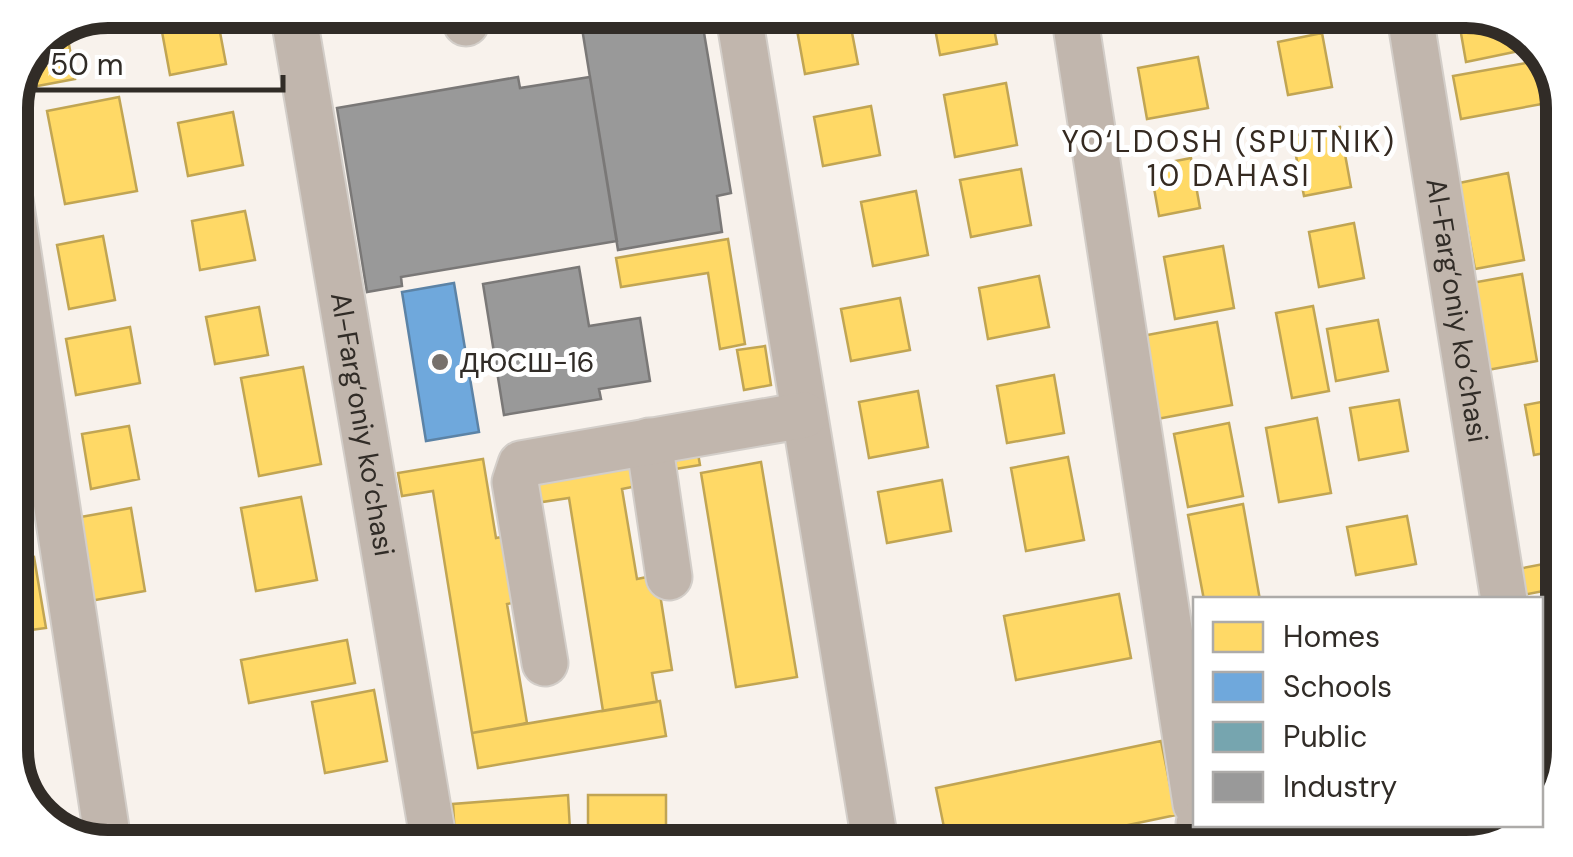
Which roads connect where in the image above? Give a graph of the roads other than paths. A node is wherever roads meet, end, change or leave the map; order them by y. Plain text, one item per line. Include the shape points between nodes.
1 (296, 28) edge
2 (740, 28) edge
3 (1076, 28) edge
4 (1412, 28) edge
5 (28, 318) edge
6 (804, 415) junction
7 (649, 440) junction
8 (669, 577) dead end
9 (1504, 597) edge
10 (544, 663) dead end
11 (1193, 785) edge
12 (106, 830) edge
13 (431, 830) edge
14 (873, 830) edge

1 - 13 street, Al-Farg‘oniy ko‘chasi
2 - 6 street
3 - 11 street
4 - 9 street, Al-Farg‘oniy ko‘chasi
5 - 12 street
6 - 7 street
6 - 14 street
7 - 8 street
7 - 10 street via 529,461 516,472

